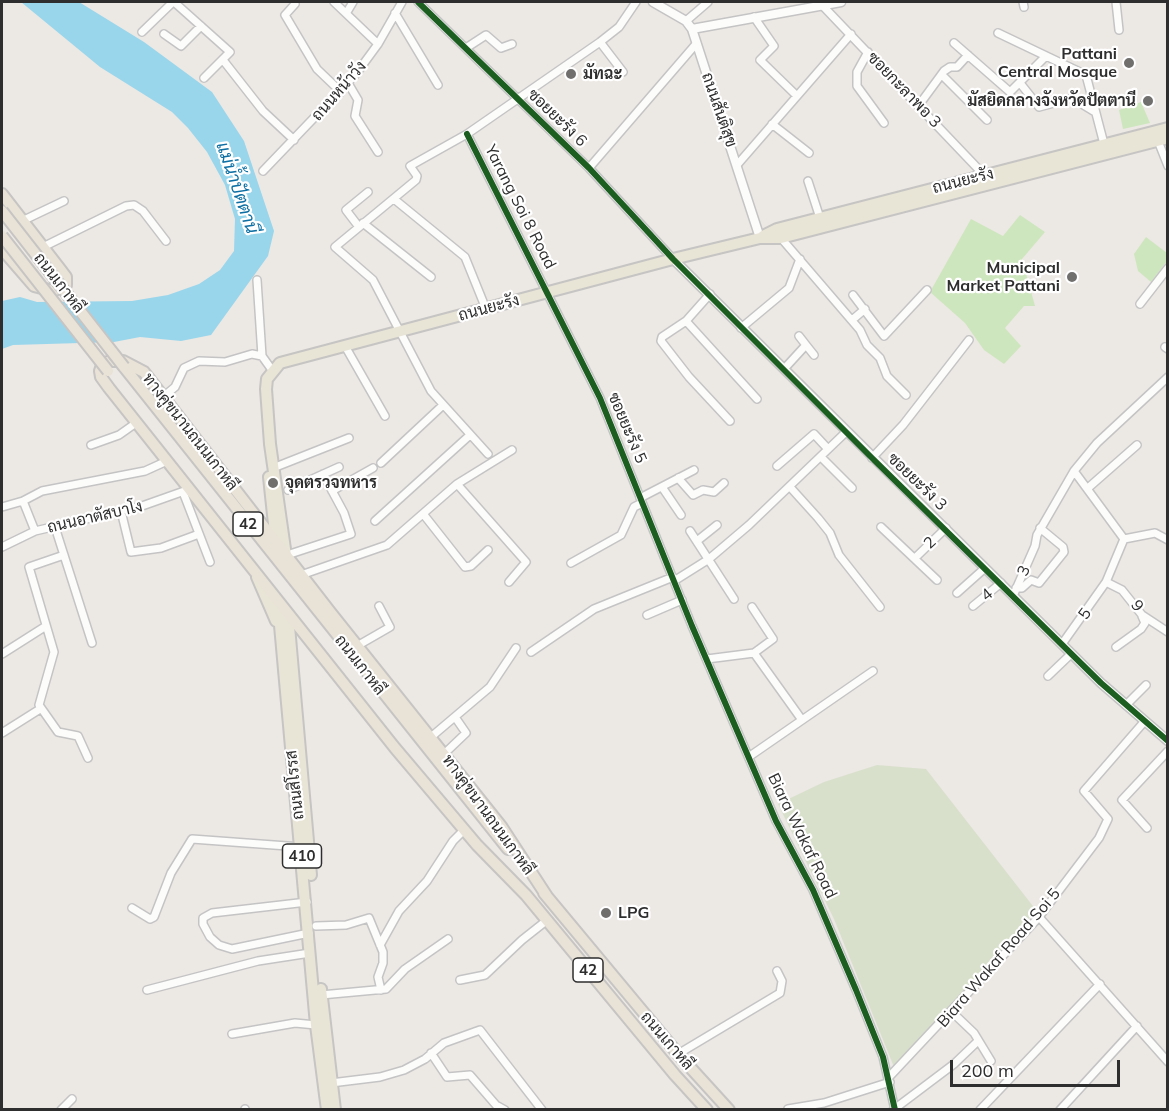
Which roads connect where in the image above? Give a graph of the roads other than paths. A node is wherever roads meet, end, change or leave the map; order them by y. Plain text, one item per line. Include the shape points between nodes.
1 (173, 2) edge
2 (295, 2) edge
3 (334, 2) edge
4 (353, 2) edge
5 (402, 2) edge
6 (418, 2) edge
7 (636, 2) edge
8 (653, 2) edge
9 (708, 2) edge
10 (841, 2) edge
11 (1116, 2) edge
12 (804, 5) edge
13 (822, 5) junction
14 (347, 12) junction
15 (395, 13) junction
16 (754, 17) junction
17 (686, 21) junction
18 (201, 26) junction
19 (692, 29) junction
20 (1119, 30) dead end
21 (142, 32) dead end
22 (998, 33) dead end
23 (164, 34) dead end
24 (851, 34) junction
25 (600, 42) junction
26 (954, 43) dead end
27 (378, 44) junction
28 (512, 44) dead end
29 (696, 44) junction
30 (466, 48) junction
31 (868, 52) junction
32 (968, 55) junction
33 (1046, 56) junction
34 (223, 60) junction
35 (623, 72) dead end
36 (942, 75) junction
37 (204, 78) dead end
38 (348, 83) junction
39 (1020, 83) junction
40 (438, 85) dead end
41 (341, 92) junction
42 (797, 96) junction
43 (517, 97) junction
44 (919, 105) junction
45 (1095, 112) junction
46 (987, 120) dead end
47 (884, 123) dead end
48 (772, 124) junction
49 (1167, 128) edge
50 (467, 134) junction
51 (294, 140) junction
52 (1163, 140) edge
53 (1104, 144) junction
54 (378, 152) dead end
55 (809, 153) dead end
56 (737, 165) junction
57 (1167, 166) edge
58 (589, 168) junction
59 (264, 171) dead end
60 (985, 176) junction
61 (808, 182) dead end
62 (368, 192) dead end
63 (2, 194) edge
64 (394, 200) junction
65 (64, 201) dead end
66 (899, 202) junction
67 (2, 211) edge
68 (820, 218) junction
69 (22, 220) junction
70 (361, 225) junction
71 (2, 236) edge
72 (760, 238) junction
73 (781, 238) junction
74 (166, 241) dead end
75 (44, 247) junction
76 (2, 249) edge
77 (673, 259) junction
78 (800, 259) junction
79 (1167, 268) edge
80 (431, 277) dead end
81 (257, 280) dead end
82 (927, 290) dead end
83 (549, 293) junction
84 (710, 294) junction
85 (853, 295) dead end
86 (1140, 304) dead end
87 (486, 309) junction
88 (866, 309) junction
89 (852, 320) junction
90 (686, 321) junction
91 (741, 328) junction
92 (399, 332) junction
93 (799, 336) dead end
94 (969, 340) dead end
95 (806, 345) junction
96 (345, 346) junction
97 (262, 356) junction
98 (814, 356) dead end
99 (124, 367) junction
100 (784, 369) junction
101 (272, 370) junction
102 (108, 371) dead end
103 (1167, 377) edge
104 (906, 395) dead end
105 (163, 397) junction
106 (757, 399) dead end
107 (442, 406) junction
108 (385, 416) dead end
109 (730, 421) dead end
110 (268, 422) junction
111 (136, 423) junction
112 (846, 432) junction
113 (470, 435) junction
114 (350, 438) dead end
115 (91, 445) dead end
116 (1137, 445) dead end
117 (828, 449) junction
118 (512, 450) dead end
119 (488, 454) dead end
120 (821, 457) junction
121 (872, 458) junction
122 (167, 461) junction
123 (381, 463) dead end
124 (777, 466) dead end
125 (273, 468) junction
126 (339, 468) dead end
127 (373, 468) dead end
128 (694, 470) dead end
129 (1074, 471) junction
130 (324, 474) junction
131 (678, 478) junction
132 (724, 483) dead end
133 (457, 484) junction
134 (662, 487) junction
135 (790, 487) junction
136 (852, 488) dead end
137 (1088, 488) junction
138 (288, 489) dead end
139 (186, 491) junction
140 (333, 491) junction
141 (23, 501) junction
142 (641, 501) junction
143 (2, 507) edge
144 (272, 508) junction
145 (121, 511) junction
146 (253, 513) junction
147 (424, 515) junction
148 (681, 515) dead end
149 (375, 521) dead end
150 (717, 525) dead end
151 (55, 527) junction
152 (881, 527) dead end
153 (946, 528) junction
154 (1040, 528) junction
155 (36, 531) junction
156 (690, 531) dead end
157 (199, 534) junction
158 (1125, 539) junction
159 (1167, 540) edge
160 (697, 541) junction
161 (276, 543) junction
162 (2, 547) edge
163 (488, 550) dead end
164 (64, 555) junction
165 (288, 555) junction
166 (709, 558) junction
167 (915, 558) junction
168 (210, 562) dead end
169 (571, 563) dead end
170 (985, 568) junction
171 (255, 574) junction
172 (301, 575) junction
173 (674, 579) junction
174 (937, 580) dead end
175 (509, 582) dead end
176 (1106, 582) junction
177 (1000, 584) junction
178 (1014, 592) junction
179 (957, 593) dead end
180 (734, 599) dead end
181 (682, 600) junction
182 (278, 603) junction
183 (379, 606) dead end
184 (973, 606) dead end
185 (752, 607) dead end
186 (880, 607) dead end
187 (288, 615) junction
188 (647, 615) dead end
189 (1142, 615) junction
190 (46, 626) junction
191 (1167, 632) edge
192 (281, 635) junction
193 (92, 643) dead end
194 (1062, 644) junction
195 (313, 645) junction
196 (357, 646) junction
197 (1116, 647) dead end
198 (516, 648) dead end
199 (291, 652) junction
200 (531, 652) dead end
201 (754, 653) junction
202 (2, 654) edge
203 (1071, 654) junction
204 (707, 659) junction
205 (873, 671) dead end
206 (1048, 676) dead end
207 (1146, 685) dead end
208 (1126, 705) junction
209 (40, 709) junction
210 (455, 717) junction
211 (802, 720) junction
212 (1144, 722) junction
213 (2, 733) edge
214 (431, 737) junction
215 (1167, 741) edge
216 (1167, 751) edge
217 (444, 754) junction
218 (750, 756) junction
219 (88, 758) dead end
220 (1147, 828) dead end
221 (464, 830) junction
222 (301, 847) junction
223 (526, 895) joint
224 (548, 898) junction
225 (306, 902) junction
226 (132, 908) dead end
227 (1039, 917) junction
228 (546, 921) junction
229 (312, 930) junction
230 (448, 939) dead end
231 (380, 945) junction
232 (585, 945) junction
233 (310, 953) junction
234 (584, 966) junction
235 (777, 971) dead end
236 (460, 980) dead end
237 (1100, 984) junction
238 (147, 990) dead end
239 (381, 990) junction
240 (321, 995) junction
241 (952, 1012) junction
242 (316, 1025) junction
243 (1137, 1026) junction
244 (232, 1034) dead end
245 (662, 1035) junction
246 (978, 1041) junction
247 (650, 1045) junction
248 (431, 1053) junction
249 (678, 1054) junction
250 (991, 1060) dead end
251 (1167, 1062) edge
252 (889, 1079) junction
253 (331, 1083) junction
254 (72, 1099) dead end
255 (788, 1108) edge
256 (541, 1109) edge
257 (894, 1109) edge
258 (61, 1110) edge
259 (327, 1110) edge
260 (335, 1110) edge
261 (505, 1110) edge
262 (707, 1110) edge
263 (729, 1110) edge
264 (980, 1110) edge
265 (1060, 1110) edge

1 - 18 street
1 - 21 street
2 - 41 street via 285,15 318,69
3 - 14 street
4 - 14 street
5 - 15 street, ถนนหน้าวัง
6 - 30 street, ซอยยะรัง 6
7 - 25 street via 619,27
8 - 17 street, ถนนสันติสุข
9 - 17 street
10 - 13 street
11 - 20 street
12 - 13 street
12 - 16 street
13 - 24 street, ซอยกะลาพอ 3
14 - 27 street
15 - 27 street, ถนนหน้าวัง
15 - 40 street
16 - 19 street
16 - 42 street via 774,46 760,60
17 - 19 street, ถนนสันติสุข
18 - 23 street via 181,46
18 - 34 street via 230,52
19 - 29 street, ถนนสันติสุข
22 - 33 street
24 - 31 street, ซอยกะลาพอ 3
24 - 42 street
25 - 35 street
25 - 43 street
26 - 32 street
27 - 38 street, ถนนหน้าวัง
28 - 30 street via 501,48 486,35
29 - 56 street, ถนนสันติสุข
29 - 58 street
30 - 43 street, ซอยยะรัง 6
31 - 44 street, ซอยกะลาพอ 3
31 - 47 street via 857,72 857,86
32 - 36 street via 957,67 946,68
32 - 39 street via 1010,92
33 - 39 street
33 - 45 street via 1086,75
34 - 37 street
34 - 51 street via 262,111
36 - 44 street
36 - 46 street
38 - 41 street, ถนนหน้าวัง
38 - 54 street via 358,100 356,116
39 - 45 street via 1039,107 1072,98
41 - 51 street, ถนนหน้าวัง
42 - 48 street
43 - 50 street
43 - 58 street, ซอยยะรัง 6
44 - 60 street, ซอยกะลาพอ 3
45 - 53 street
48 - 55 street
48 - 56 street
49 - 53 main road, ถนนยะรัง
50 - 64 street via 410,166 417,178
50 - 83 street, Yarang Soi 8 Road
51 - 59 street, ถนนหน้าวัง
52 - 57 street
52 - 66 main road, ถนนยะรัง
53 - 60 main road, ถนนยะรัง
56 - 72 street, ถนนสันติสุข
58 - 77 street, ซอยยะรัง 6
60 - 66 main road, ถนนยะรัง
61 - 68 street
62 - 70 street via 346,210
63 - 69 highway
64 - 70 street
64 - 87 street via 465,256
65 - 69 street
66 - 68 main road, ถนนยะรัง
66 - 73 main road, ถนนยะรัง
67 - 99 highway, ถนนเกาหลี / 42, bridge
68 - 72 main road, ถนนยะรัง via 777,229
69 - 75 highway
70 - 80 street
70 - 92 street via 335,247 373,280
71 - 102 highway, ถนนเกาหลี, bridge
72 - 73 main road, ถนนยะรัง
72 - 77 main road, ถนนยะรัง
73 - 78 street
74 - 75 street via 142,211 126,206
75 - 76 highway via 66,277 66,285 53,291 34,286
77 - 83 main road, ถนนยะรัง
77 - 84 street, ซอยยะรัง 3
78 - 89 street
78 - 91 street via 789,288
79 - 86 street
81 - 97 street
82 - 88 street via 884,336
83 - 87 main road, ถนนยะรัง
83 - 142 street, ซอยยะรัง 5 via 600,398
84 - 90 street
84 - 91 street, ซอยยะรัง 3
85 - 88 street
87 - 92 main road, ถนนยะรัง
88 - 89 street
89 - 104 street via 880,358 891,382
90 - 106 street
90 - 109 street via 661,341
91 - 100 street, ซอยยะรัง 3
92 - 96 main road, ถนนยะรัง
92 - 107 street
93 - 95 street
94 - 121 street
95 - 98 street
95 - 100 street
96 - 101 main road, ถนนยะรัง via 295,358
96 - 108 street
97 - 101 street
97 - 105 street via 252,354 225,362 199,361 184,368 175,387
99 - 146 highway via 225,486
99 - 224 highway, ถนนเกาหลี / 42
100 - 112 street, ซอยยะรัง 3
101 - 110 main road via 266,389
103 - 129 street, 3 via 1097,443
105 - 111 highway, ทางคู่ขนานถนนเกาหลี via 136,366 123,361 102,365 101,377
105 - 146 highway, ทางคู่ขนานถนนเกาหลี
107 - 113 street
107 - 123 street
110 - 125 main road
110 - 144 main road via 266,446
111 - 115 street
111 - 122 highway, ทางคู่ขนานถนนเกาหลี
112 - 117 street
112 - 121 street, ซอยยะรัง 3
113 - 119 street
113 - 149 street
114 - 125 street
116 - 137 street
117 - 120 street
117 - 124 street via 814,434
118 - 133 street
120 - 135 street
120 - 136 street
121 - 153 street, ซอยยะรัง 3
122 - 139 highway, ทางคู่ขนานถนนเกาหลี
122 - 141 street via 134,474 42,491
125 - 165 main road
126 - 130 street
127 - 140 street
128 - 131 street
129 - 137 street
129 - 154 street, 3
130 - 138 street
130 - 140 street
131 - 132 street via 693,495 703,490 714,492
131 - 134 street
133 - 147 street
133 - 175 street via 526,562
134 - 142 street
134 - 148 street
135 - 166 street
135 - 186 street via 830,533 838,555
137 - 158 street
139 - 145 street, ถนนอาตัสบาโง
139 - 157 street
139 - 171 highway, ทางคู่ขนานถนนเกาหลี
140 - 165 street via 351,534
141 - 143 street
141 - 155 street
142 - 169 street via 634,507 620,537
142 - 173 street, ซอยยะรัง 5
144 - 146 main road via 266,514
144 - 161 main road
145 - 151 street, ถนนอาตัสบาโง
145 - 157 street via 130,552 161,548
146 - 161 highway, ทางคู่ขนานถนนเกาหลี
147 - 163 street via 465,567
147 - 172 street via 387,545
150 - 160 street
151 - 155 street, ถนนอาตัสบาโง
151 - 164 street
152 - 167 street
153 - 167 street, 2
153 - 170 street, ซอยยะรัง 3
154 - 178 street, 3
154 - 178 street via 1064,552 1040,583 1031,580
155 - 162 street, ถนนอาตัสบาโง
156 - 160 street
157 - 168 street
158 - 159 street via 1155,533
158 - 176 street, 5
160 - 166 street
161 - 165 highway, ทางคู่ขนานถนนเกาหลี
164 - 190 street via 28,567
164 - 193 street
165 - 172 highway, ทางคู่ขนานถนนเกาหลี
166 - 173 street
166 - 180 street
167 - 174 street
170 - 177 street, ซอยยะรัง 3
170 - 179 street
171 - 182 highway, ทางคู่ขนานถนนเกาหลี
171 - 192 main road
172 - 196 highway, ทางคู่ขนานถนนเกาหลี
173 - 181 street, Biara Wakaf Road
173 - 200 street via 594,609
176 - 189 street, 9 via 1122,590
176 - 194 street, 5
177 - 178 street, ซอยยะรัง 3
177 - 184 street, 4
178 - 194 street, ซอยยะรัง 3
181 - 188 street
181 - 204 street, Biara Wakaf Road
182 - 187 highway, ทางคู่ขนานถนนเกาหลี
182 - 192 main road, ถนนสิโรรส / 410
183 - 196 street via 390,627
185 - 201 street via 773,639
187 - 195 highway, ทางคู่ขนานถนนเกาหลี
187 - 199 main road, ถนนสิโรรส / 410
189 - 191 street, 9
189 - 197 street via 1145,623 1141,629
190 - 202 street
190 - 209 street via 54,655 39,700
192 - 222 main road, ถนนสิโรรส / 410
194 - 203 street, ซอยยะรัง 3
195 - 199 main road via 299,640
195 - 221 highway, ทางคู่ขนานถนนเกาหลี
196 - 214 highway, ทางคู่ขนานถนนเกาหลี
198 - 210 street via 496,681
199 - 229 main road, ถนนสิโรรส / 410
201 - 204 street
201 - 211 street
203 - 206 street
203 - 208 street, ซอยยะรัง 3
204 - 218 street, Biara Wakaf Road
205 - 211 street
207 - 208 street
208 - 212 street, ซอยยะรัง 3
209 - 213 street
209 - 219 street via 58,732 78,736
210 - 214 street
210 - 217 street via 466,733
211 - 218 street
212 - 215 street, ซอยยะรัง 3
212 - 227 street, Biara Wakaf Road Soi 5 via 1084,791 1108,819 1099,838
214 - 217 highway, ทางคู่ขนานถนนเกาหลี
216 - 220 street via 1122,800
217 - 224 highway, ทางคู่ขนานถนนเกาหลี via 501,826
218 - 252 street, Biara Wakaf Road via 776,821 831,929
221 - 223 highway, ทางคู่ขนานถนนเกาหลี
221 - 231 street via 427,881 399,911
222 - 225 main road, ถนนสิโรรส / 410
222 - 226 street via 192,839 171,873 154,917 150,919
223 - 228 highway, ถนนเกาหลี / 42
224 - 232 highway, ถนนเกาหลี / 42
225 - 229 main road, ถนนสิโรรส / 410
225 - 229 street via 212,913 203,918 203,924 219,945 232,949
227 - 237 street
227 - 241 street, Biara Wakaf Road Soi 5
228 - 234 highway, ถนนเกาหลี / 42
228 - 236 street via 485,975
229 - 231 street via 368,917
229 - 233 main road, ถนนสิโรรส / 410
229 - 240 main road, ถนนสิโรรส / 410
230 - 239 street
231 - 239 street via 384,957 378,977
232 - 234 highway, 42
232 - 245 highway, ถนนเกาหลี / 42
233 - 238 street via 265,959
233 - 242 main road, ถนนสิโรรส / 410
234 - 247 highway, ถนนเกาหลี / 42
235 - 249 street via 782,981 780,993
237 - 243 street
237 - 264 street
239 - 240 street
240 - 253 main road, ถนนสิโรรส / 410
241 - 246 street
241 - 252 street, Biara Wakaf Road Soi 5
242 - 244 street via 295,1023
242 - 259 main road, ถนนสิโรรส / 410
243 - 251 street
243 - 265 street
245 - 247 highway
245 - 249 highway, ถนนเกาหลี / 42
246 - 250 street
246 - 257 street
247 - 262 highway, ถนนเกาหลี / 42
248 - 253 street via 419,1063 392,1074
248 - 256 street via 444,1043 480,1030
248 - 261 street via 447,1077 470,1075
249 - 263 highway, ถนนเกาหลี / 42
252 - 255 street via 824,1103
252 - 257 street, Biara Wakaf Road
253 - 260 main road, ถนนสิโรรส / 410
254 - 258 street

